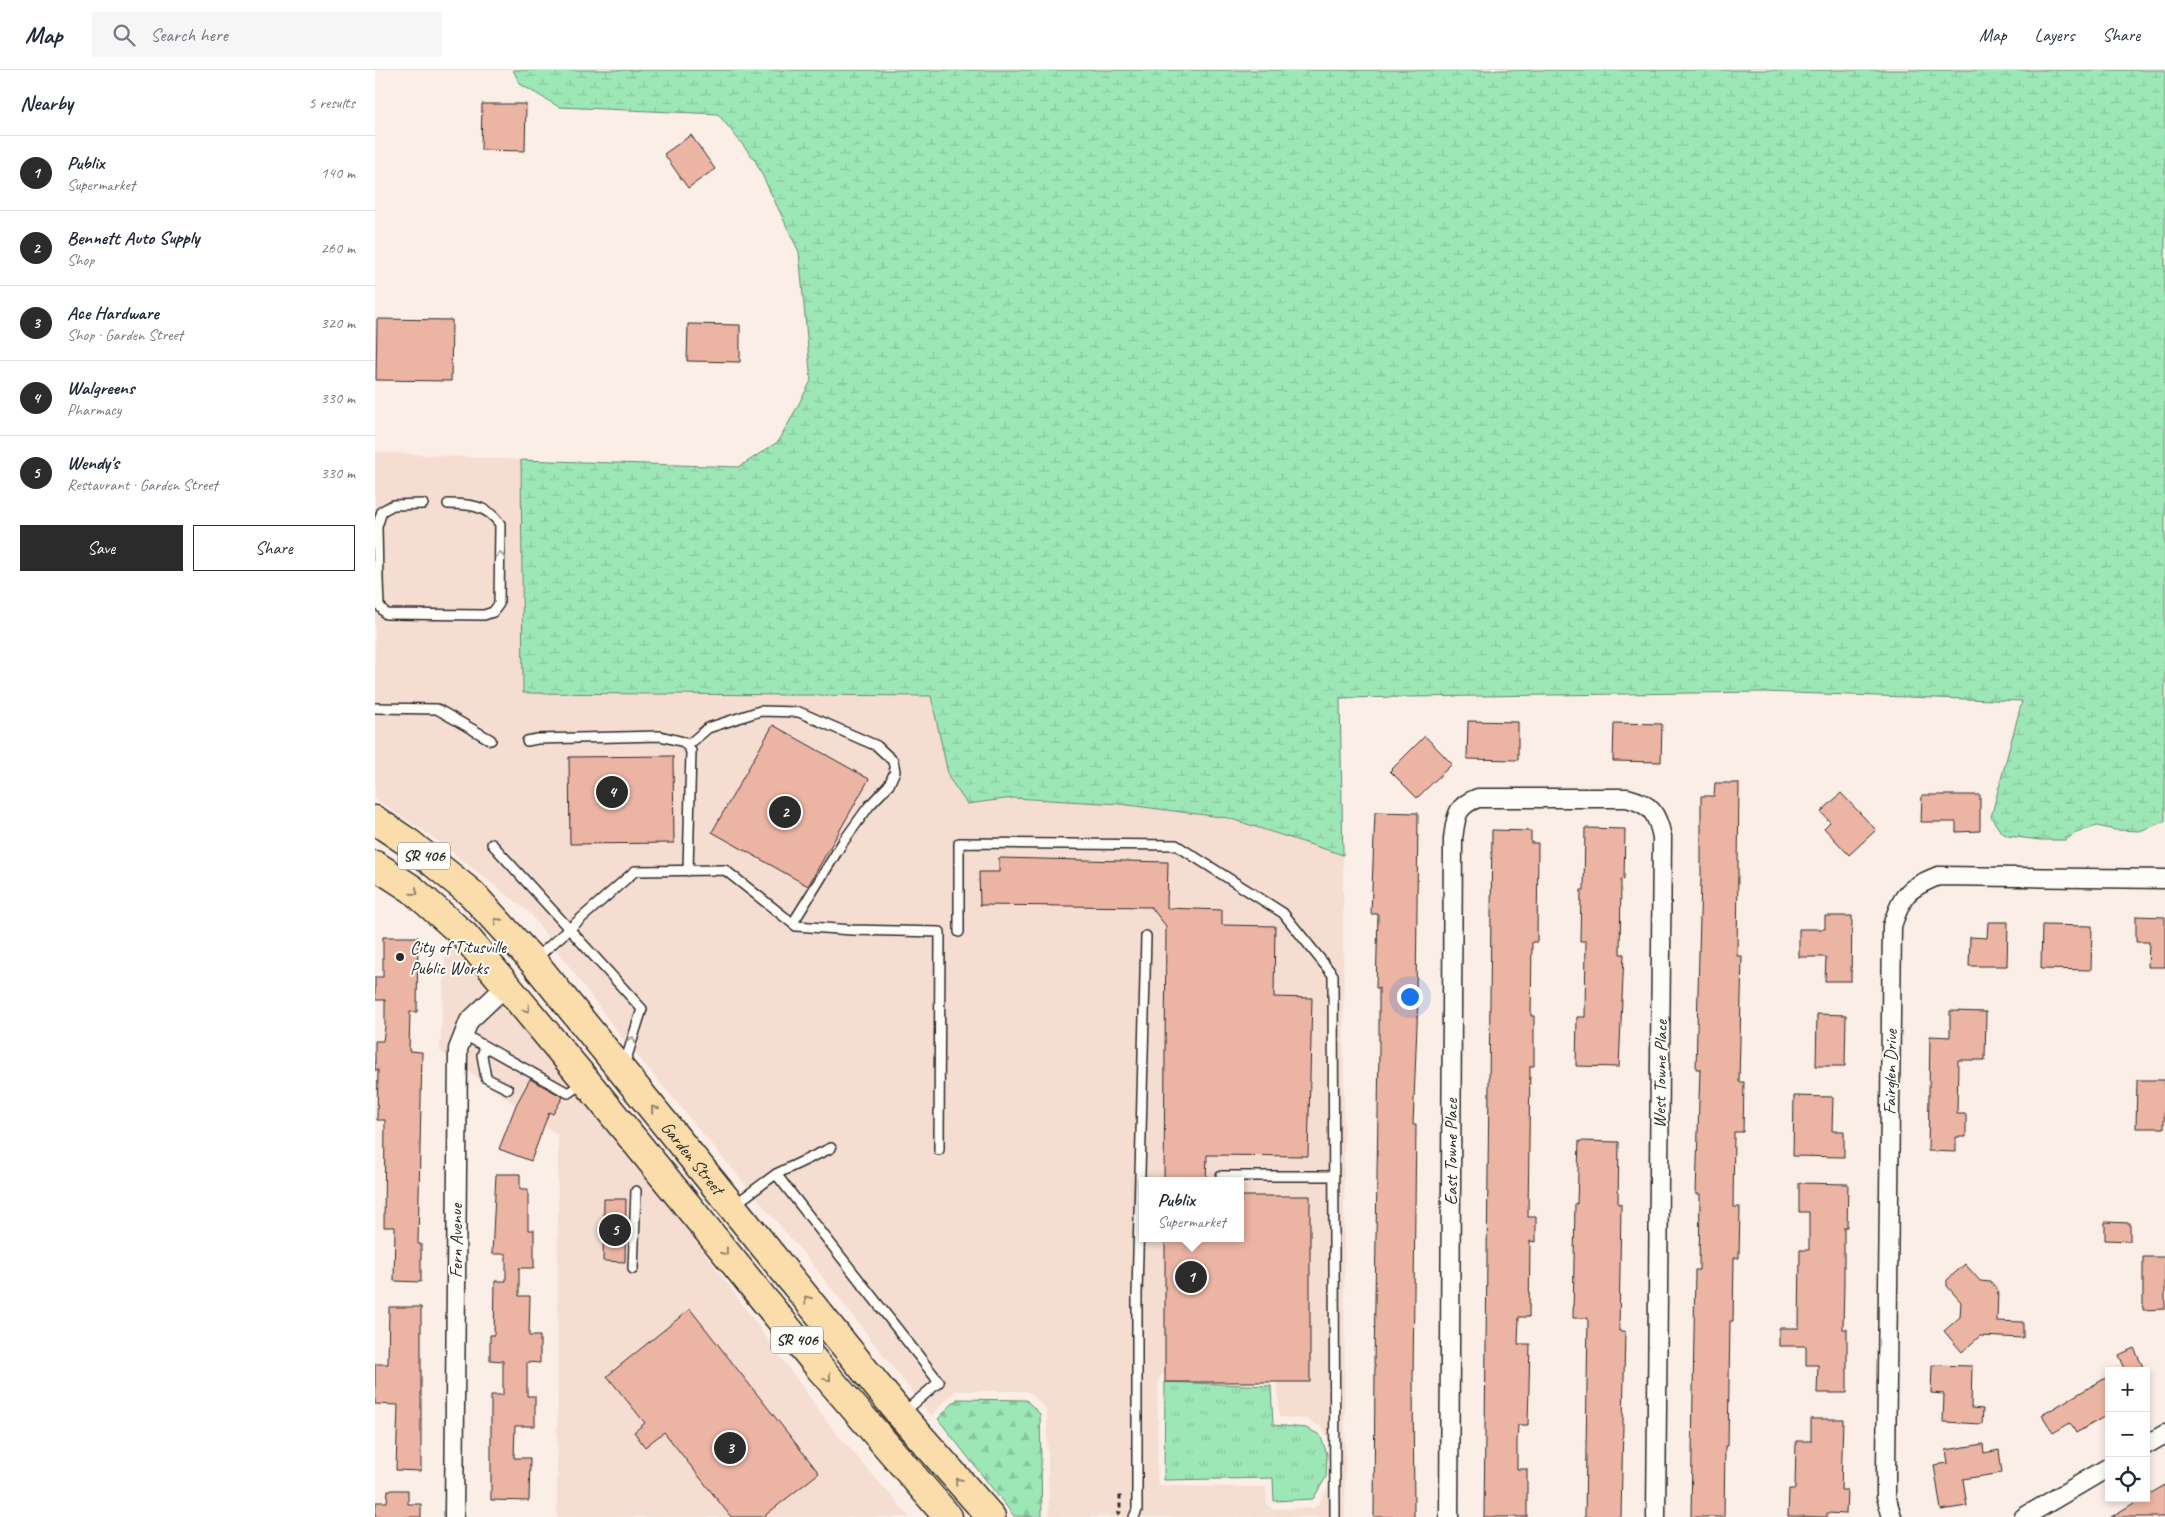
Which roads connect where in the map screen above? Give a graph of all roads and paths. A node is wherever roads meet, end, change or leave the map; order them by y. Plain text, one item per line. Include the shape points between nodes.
1 (423, 504) dead end
2 (447, 504) dead end
3 (376, 580) edge
4 (375, 708) edge
5 (491, 740) dead end
6 (527, 741) dead end
7 (687, 746) junction
8 (1478, 798) joint
9 (375, 820) edge
10 (492, 844) dead end
11 (375, 865) edge
12 (688, 871) junction
13 (2165, 879) edge
14 (793, 923) junction
15 (570, 928) junction
16 (959, 932) dead end
17 (1146, 936) dead end
18 (533, 961) junction
19 (507, 985) junction
20 (463, 1034) junction
21 (485, 1047) junction
22 (623, 1071) junction
23 (586, 1081) junction
24 (508, 1089) dead end
25 (831, 1148) dead end
26 (939, 1150) dead end
27 (650, 1160) junction
28 (776, 1174) junction
29 (1221, 1176) dead end
30 (1333, 1176) junction
31 (1140, 1177) edge
32 (636, 1191) dead end
33 (733, 1206) junction
34 (1139, 1214) edge
35 (704, 1226) junction
36 (633, 1269) dead end
37 (784, 1270) junction
38 (901, 1415) junction
39 (2165, 1434) edge
40 (2150, 1443) edge
41 (2105, 1470) edge
42 (1120, 1494) dead end
43 (1117, 1514) dead end
44 (2031, 1516) edge
45 (454, 1517) edge
46 (948, 1517) edge
47 (991, 1517) edge
48 (1134, 1517) edge
49 (1335, 1517) edge
50 (1449, 1517) edge
51 (1656, 1517) edge
52 (1891, 1517) edge

1 - 3 lane via 393,505 381,511 377,527
3 -> 2 lane via 379,605 386,614 484,615 493,612 499,604 500,524 485,509 469,504
4 - 5 lane via 437,709
6 - 7 lane via 660,736 684,742
7 - 12 lane via 691,751
7 - 14 lane via 708,728 760,711 799,712 877,746 893,762 895,771 889,785 843,842
8 - 50 street, East Towne Place via 1466,802 1456,817 1453,840
8 - 51 street, West Towne Place via 1627,798 1641,802 1653,811 1659,822 1662,837
18 -> 9 main road, Garden Street / SR 406 via 472,894
10 - 15 lane
11 -> 19 main road, Garden Street / SR 406 via 412,889 465,936
12 - 14 lane via 725,870
12 - 15 lane via 635,871
13 - 52 street, Fairglen Drive via 1938,876 1914,886 1900,903 1892,926 1886,1468 1886,1496
14 - 26 lane via 796,926 852,930 940,932
15 - 18 lane
22 -> 15 lane via 642,1009
16 - 30 lane via 959,843 1176,845 1283,913 1333,975
17 - 31 lane
18 - 22 main road, Garden Street / SR 406
19 - 20 street, Fern Avenue via 469,1021
19 -> 23 main road, Garden Street / SR 406
20 - 21 lane
20 - 45 street, Fern Avenue via 458,1049
21 - 23 lane via 567,1093
21 - 24 lane via 482,1055 486,1078
33 -> 22 main road, Garden Street / SR 406
23 - 27 main road, Garden Street / SR 406
25 - 28 lane
27 - 33 main road via 694,1194 717,1205
27 - 35 main road, Garden Street / SR 406
28 - 33 lane
28 - 38 lane via 939,1382
29 - 30 lane
30 - 49 lane
32 - 36 lane
33 - 37 main road, Garden Street / SR 406
34 - 48 lane via 1137,1510
35 - 37 main road via 722,1224 739,1230
35 -> 46 main road, Garden Street / SR 406
38 -> 37 main road, Garden Street / SR 406
47 -> 38 main road, Garden Street / SR 406
39 - 40 street
41 - 44 street
42 - 43 path via 1120,1512

